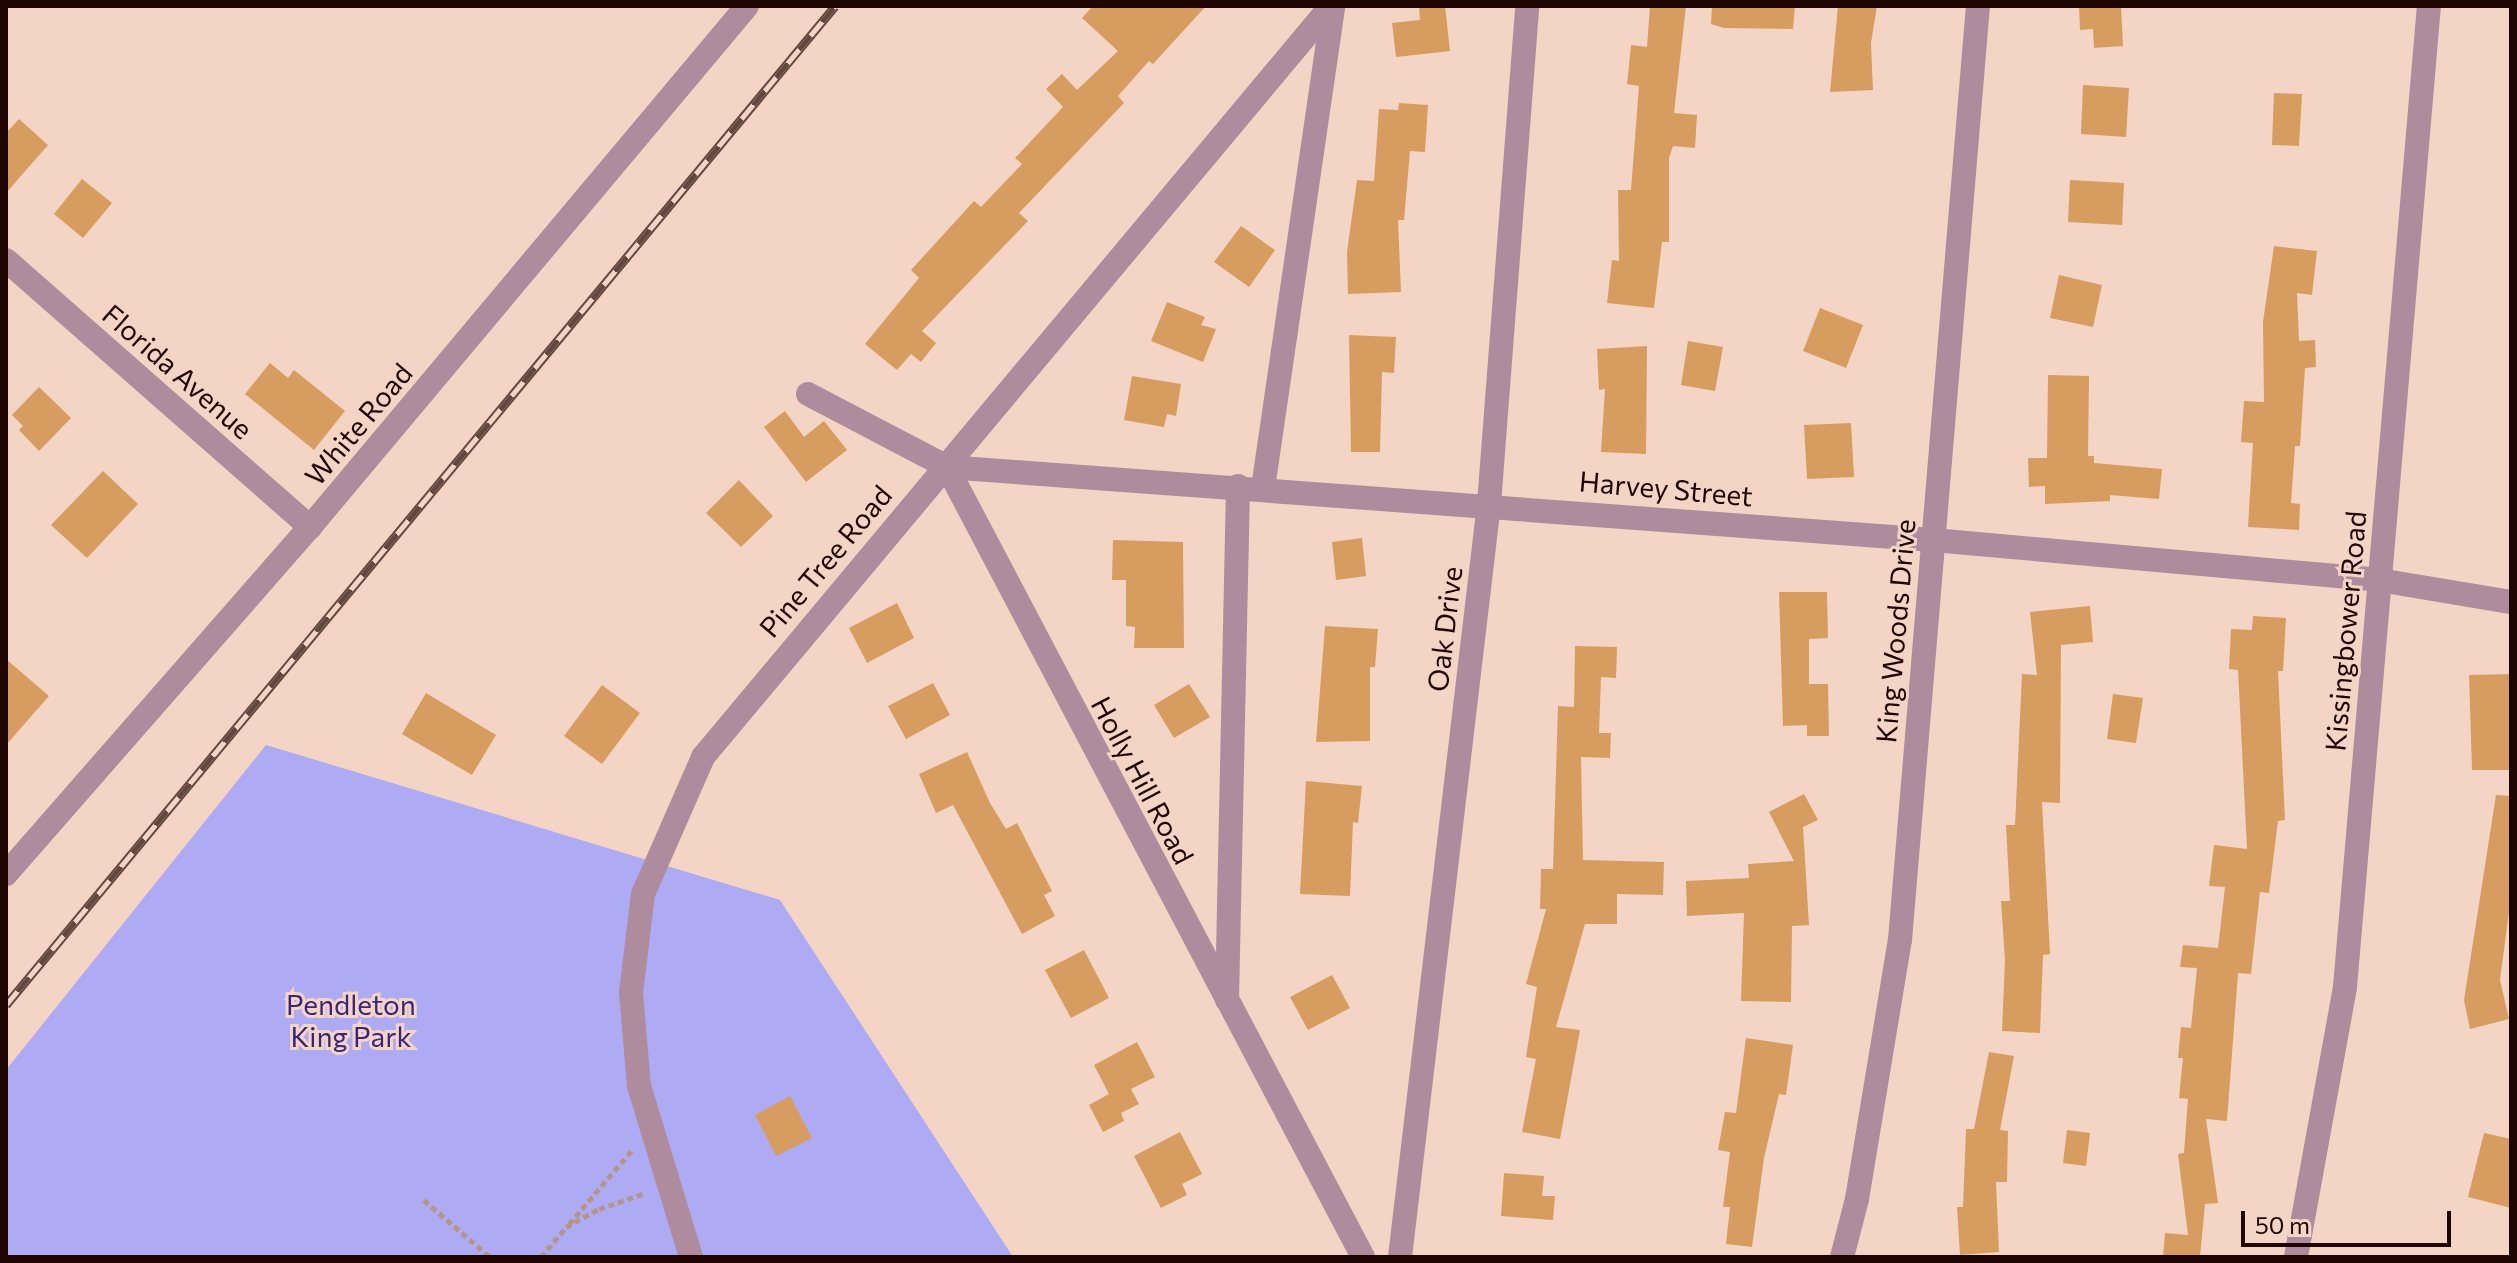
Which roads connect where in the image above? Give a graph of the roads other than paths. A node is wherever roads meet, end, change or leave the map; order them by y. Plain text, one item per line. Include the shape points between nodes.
1 (747, 6) edge
2 (1332, 6) edge
3 (1527, 6) edge
4 (1978, 6) edge
5 (2429, 6) edge
6 (6, 260) edge
7 (808, 394) dead end
8 (947, 467) junction
9 (1238, 486) junction
10 (1263, 488) junction
11 (1489, 504) junction
12 (310, 527) junction
13 (1933, 540) junction
14 (2379, 580) junction
15 (2511, 602) edge
16 (6, 874) edge
17 (1227, 1003) junction
18 (691, 1257) edge
19 (1363, 1257) edge
20 (1400, 1257) edge
21 (1842, 1257) edge
22 (2296, 1257) edge

1 - 12 street, White Road
2 - 8 street, Pine Tree Road
2 - 10 street
3 - 11 street, Oak Drive
4 - 13 street, King Woods Drive
5 - 14 street, Kissingbower Road
6 - 12 street, Florida Avenue
7 - 8 street
8 - 9 street, Harvey Street
8 - 17 street, Holly Hill Road
8 - 18 street, Pine Tree Road via 703,757 643,894 631,993 639,1086
9 - 10 street, Harvey Street
9 - 17 street
10 - 11 street, Harvey Street
11 - 13 street, Harvey Street
11 - 20 street, Oak Drive
12 - 16 street, White Road
13 - 14 street, Harvey Street
13 - 21 street, King Woods Drive via 1900,940 1857,1199
14 - 15 street, Harvey Street
14 - 22 street, Kissingbower Road via 2345,987
17 - 19 street, Holly Hill Road

